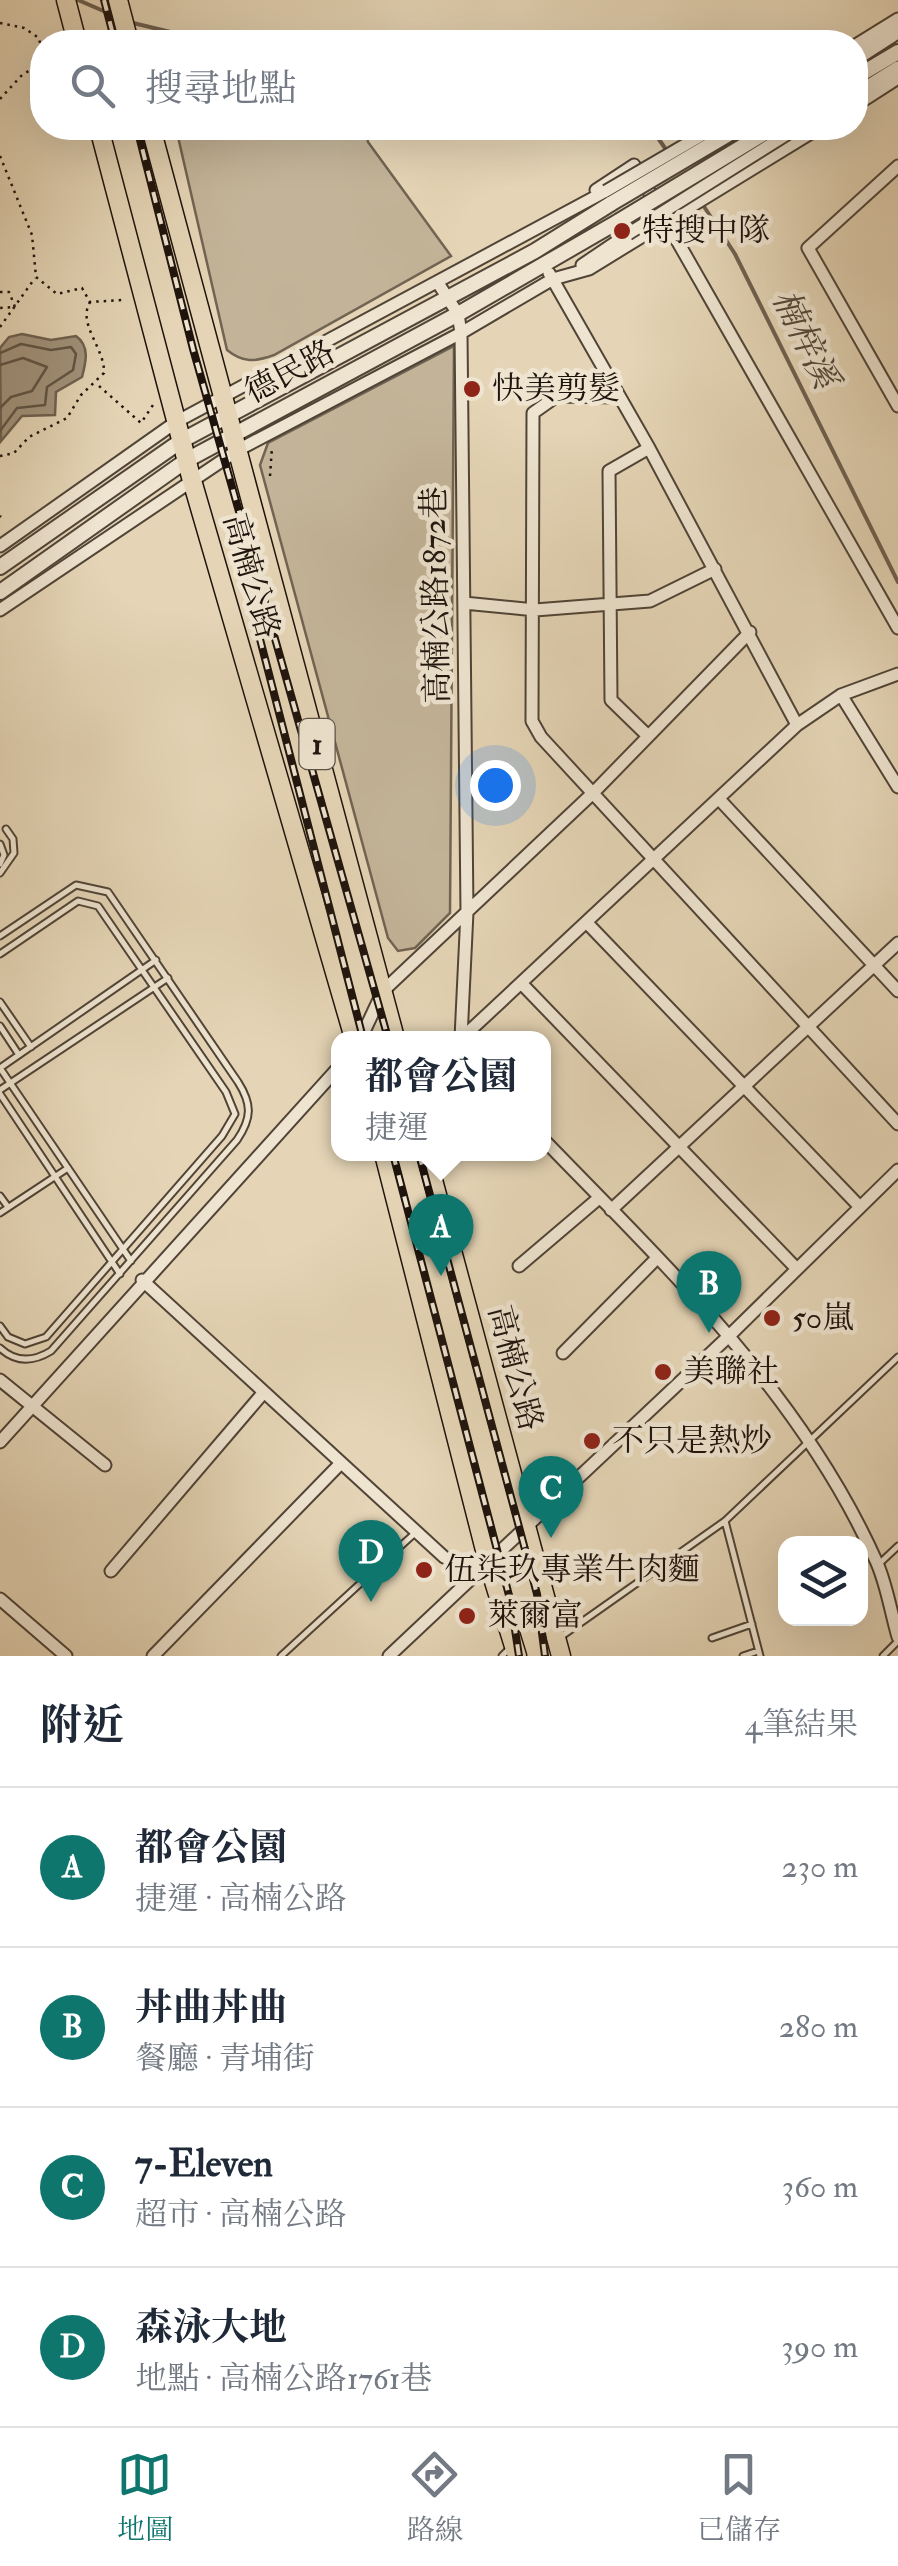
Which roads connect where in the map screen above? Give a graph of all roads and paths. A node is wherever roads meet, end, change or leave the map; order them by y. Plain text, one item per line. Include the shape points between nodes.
1 (66, 0) edge
2 (118, 0) edge
3 (898, 19) edge
4 (0, 23) edge
5 (74, 30) edge
6 (126, 30) edge
7 (30, 32) edge
8 (898, 32) edge
9 (868, 38) edge
10 (868, 51) edge
11 (898, 52) edge
12 (898, 67) edge
13 (30, 70) edge
14 (868, 71) edge
15 (898, 78) edge
16 (868, 86) edge
17 (868, 97) edge
18 (0, 99) edge
19 (102, 140) edge
20 (155, 140) edge
21 (696, 140) edge
22 (717, 140) edge
23 (755, 140) edge
24 (776, 140) edge
25 (800, 140) edge
26 (0, 156) edge
27 (898, 166) edge
28 (2, 169) edge
29 (610, 197) junction
30 (668, 221) junction
31 (623, 228) junction
32 (526, 236) junction
33 (535, 250) junction
34 (544, 264) junction
35 (570, 272) junction
36 (36, 277) junction
37 (553, 279) junction
38 (438, 283) junction
39 (0, 292) edge
40 (448, 296) junction
41 (122, 300) dead end
42 (90, 302) junction
43 (0, 308) edge
44 (15, 308) junction
45 (458, 314) junction
46 (0, 327) edge
47 (461, 334) junction
48 (97, 384) junction
49 (223, 396) junction
50 (618, 397) junction
51 (156, 400) dead end
52 (898, 406) edge
53 (176, 422) junction
54 (233, 433) junction
55 (181, 441) junction
56 (272, 446) dead end
57 (649, 448) junction
58 (0, 456) edge
59 (189, 469) junction
60 (270, 476) dead end
61 (0, 546) edge
62 (0, 567) edge
63 (716, 569) junction
64 (0, 592) edge
65 (464, 603) junction
66 (608, 606) junction
67 (0, 610) edge
68 (535, 610) junction
69 (898, 628) edge
70 (750, 632) junction
71 (898, 674) edge
72 (841, 695) junction
73 (797, 725) junction
74 (648, 736) junction
75 (898, 787) edge
76 (594, 792) junction
77 (720, 799) junction
78 (6, 829) dead end
79 (0, 844) edge
80 (655, 859) junction
81 (0, 864) edge
82 (0, 873) edge
83 (467, 912) junction
84 (588, 925) junction
85 (0, 936) edge
86 (898, 943) edge
87 (0, 954) edge
88 (156, 960) junction
89 (874, 966) junction
90 (144, 969) junction
91 (168, 978) junction
92 (522, 984) junction
93 (156, 986) junction
94 (383, 991) junction
95 (898, 991) edge
96 (0, 1002) edge
97 (0, 1026) edge
98 (809, 1026) junction
99 (356, 1031) edge
100 (362, 1031) edge
101 (393, 1031) edge
102 (462, 1031) edge
103 (470, 1031) edge
104 (30, 1047) junction
105 (19, 1055) junction
106 (0, 1068) edge
107 (331, 1076) edge
108 (10, 1083) junction
109 (744, 1086) junction
110 (0, 1092) edge
111 (898, 1124) edge
112 (680, 1146) junction
113 (551, 1147) edge
114 (386, 1161) edge
115 (428, 1161) edge
116 (68, 1168) junction
117 (898, 1170) edge
118 (55, 1176) junction
119 (0, 1196) edge
120 (599, 1198) junction
121 (860, 1207) junction
122 (8, 1208) junction
123 (611, 1210) junction
124 (0, 1213) edge
125 (123, 1250) junction
126 (657, 1258) junction
127 (131, 1261) junction
128 (112, 1262) junction
129 (520, 1266) dead end
130 (796, 1268) junction
131 (120, 1274) junction
132 (142, 1280) junction
133 (0, 1326) edge
134 (730, 1335) junction
135 (0, 1348) edge
136 (562, 1353) dead end
137 (898, 1357) edge
138 (0, 1380) edge
139 (264, 1392) junction
140 (31, 1406) junction
141 (0, 1442) edge
142 (812, 1442) junction
143 (341, 1463) junction
144 (105, 1465) dead end
145 (724, 1521) junction
146 (526, 1529) junction
147 (416, 1532) junction
148 (898, 1546) edge
149 (393, 1554) dead end
150 (488, 1562) junction
151 (877, 1565) junction
152 (376, 1569) dead end
153 (111, 1571) dead end
154 (0, 1598) edge
155 (752, 1624) junction
156 (712, 1638) dead end
157 (898, 1639) edge
158 (559, 1648) edge
159 (511, 1652) edge
160 (759, 1654) edge
161 (66, 1656) edge
162 (152, 1656) edge
163 (281, 1656) edge
164 (389, 1656) edge
165 (742, 1656) edge
166 (883, 1656) edge

1 - 5 main road
2 - 6 main road
3 - 9 street
4 - 7 path
8 - 10 street
11 - 14 street
12 - 16 street
13 - 18 path
15 - 17 street
19 - 53 main road, 高楠公路 / 1
20 - 49 main road, 高楠公路 / 1
21 - 29 street, bridge
22 - 29 street, 德民路, bridge
23 - 31 street, 德民路, bridge
24 - 31 street, bridge
25 - 30 street
26 - 28 path
27 - 52 street via 808,248
28 - 36 path via 32,235
29 - 32 street
29 - 33 street, 德民路
30 - 32 street via 634,165
30 - 35 street via 588,269
30 - 69 street
31 - 34 street, 德民路
31 - 35 street
32 - 33 street
32 - 38 street, 德民路
33 - 34 street
33 - 40 street, 德民路
34 - 37 street
34 - 45 street, 德民路
35 - 37 street, 德民路
36 - 42 path via 57,294 82,288
36 - 44 path
37 - 47 street, 德民路
37 - 50 street
38 - 40 street, 高楠公路1872巷
38 - 49 street, 德民路
39 - 44 path via 8,292
40 - 45 street, 高楠公路1872巷
40 - 54 street, 德民路
41 - 42 path
42 - 48 path via 86,323 105,356
43 - 44 path
44 - 46 path
45 - 47 street, 高楠公路1872巷
45 - 54 street, 德民路
47 - 54 street, 德民路
47 - 65 street, 高楠公路1872巷
48 - 51 path via 142,423
48 - 58 path via 56,426
49 - 53 street, 德民路
49 - 54 main road, 高楠公路 / 1
50 - 57 street
50 - 68 street via 557,396 533,413
53 - 55 main road, 高楠公路 / 1
53 - 61 street, 德民路
54 - 55 street, 德民路
54 - 59 street, 德民路
54 - 94 main road, 高楠公路 / 1
55 - 59 main road, 高楠公路 / 1
55 - 62 street, 德民路
56 - 60 path
57 - 63 street
57 - 66 street via 610,471
59 - 64 street, 德民路
59 - 67 street, 德民路
59 - 99 main road, 高楠公路 / 1
63 - 66 street via 650,601
63 - 70 street
65 - 68 street
65 - 83 street, 高楠公路1872巷
66 - 68 street
66 - 74 street via 610,700
68 - 76 street via 532,721
70 - 73 street
70 - 74 street
71 - 72 street
72 - 73 street
72 - 75 street
73 - 77 street
74 - 76 street
76 - 80 street
76 - 83 street
77 - 80 street
77 - 89 street
78 - 82 lane via 14,853
79 - 81 lane
80 - 84 street
80 - 98 street
83 - 94 street
83 - 102 street, 高楠公路1872巷
84 - 92 street
84 - 109 street
85 - 88 lane via 64,891 87,885 115,898
86 - 89 street
87 - 90 lane via 78,901 89,901 106,913
88 - 90 lane
88 - 91 lane
89 - 95 street
89 - 98 street
90 - 93 lane
90 - 104 lane
91 - 93 lane
91 - 127 lane via 248,1098 250,1114 237,1140
92 - 103 street
92 - 112 street
93 - 108 lane
93 - 125 lane via 235,1114
94 - 100 street
94 - 101 main road, 高楠公路 / 1
96 - 104 lane
97 - 105 lane
98 - 109 street
98 - 111 street
104 - 105 lane
105 - 106 lane
106 - 108 lane
107 - 132 street
108 - 110 lane
108 - 116 lane
109 - 112 street
109 - 121 street
110 - 118 lane
112 - 123 street
112 - 130 street
113 - 120 street
114 - 150 main road
115 - 146 main road, 高楠公路
116 - 118 lane
116 - 125 lane
117 - 121 street
118 - 122 lane
118 - 128 lane
119 - 122 lane
120 - 123 street
120 - 129 street
121 - 130 street
122 - 124 lane
123 - 126 street
125 - 127 lane
125 - 128 lane
126 - 134 street
126 - 136 street
127 - 131 lane
128 - 131 lane
128 - 133 lane via 46,1337 25,1344
130 - 134 street
131 - 135 lane via 40,1358 16,1359
132 - 139 street
132 - 140 street
134 - 142 street
134 - 146 street
137 - 142 lane
138 - 140 street
139 - 143 street
139 - 153 street
140 - 141 street
140 - 144 street
142 - 145 lane
142 - 151 street
143 - 147 street
143 - 162 street
145 - 155 lane
145 - 158 lane
146 - 150 street
146 - 158 main road, 高楠公路
147 - 149 lane
147 - 150 street via 460,1566
148 - 151 lane
150 - 159 main road
150 - 164 street
151 - 157 street
152 - 163 lane
154 - 161 street
155 - 156 lane
155 - 160 lane
157 - 166 lane
160 - 165 lane

